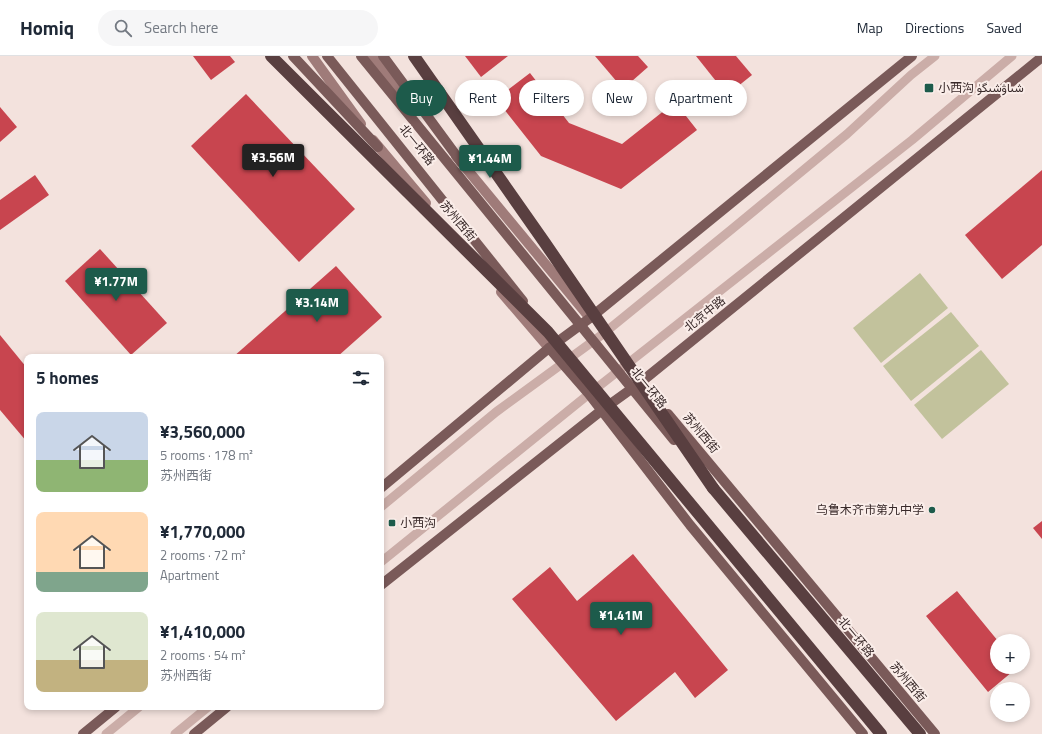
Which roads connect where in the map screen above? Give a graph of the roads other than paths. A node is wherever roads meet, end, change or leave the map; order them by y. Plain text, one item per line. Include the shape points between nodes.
1 (271, 56) edge
2 (293, 56) edge
3 (312, 56) edge
4 (327, 56) edge
5 (361, 56) edge
6 (372, 56) edge
7 (383, 56) edge
8 (414, 56) edge
9 (912, 56) edge
10 (935, 56) edge
11 (1012, 56) edge
12 (1042, 58) edge
13 (378, 147) junction
14 (461, 162) junction
15 (590, 318) junction
16 (548, 332) junction
17 (603, 334) junction
18 (549, 348) junction
19 (562, 363) junction
20 (628, 364) junction
21 (641, 382) junction
22 (589, 394) junction
23 (602, 410) junction
24 (384, 486) edge
25 (713, 488) junction
26 (384, 505) edge
27 (384, 560) edge
28 (384, 583) edge
29 (112, 710) edge
30 (135, 710) edge
31 (204, 710) edge
32 (224, 710) edge
33 (83, 734) edge
34 (106, 734) edge
35 (175, 734) edge
36 (194, 734) edge
37 (863, 734) edge
38 (881, 734) edge
39 (920, 734) edge
40 (935, 734) edge

1 - 16 highway, bridge
2 - 13 main road
3 - 13 main road, 苏州西街
4 - 16 main road, 北一环路, bridge
5 - 25 main road, 北一环路, bridge
6 - 14 main road, 苏州西街
7 - 14 main road
8 - 25 highway, bridge
9 - 15 main road
10 - 17 lane via 847,134
11 - 20 lane via 906,144
12 - 21 main road, 北京中路
13 - 18 main road, 苏州西街
14 - 15 main road, 苏州西街
15 - 17 main road, 苏州西街
15 - 18 main road
16 - 38 highway, 北一环路, bridge
17 - 19 lane
17 - 20 main road, 苏州西街
18 - 19 main road, 苏州西街
18 - 24 main road
19 - 22 main road, 苏州西街
19 - 26 lane via 496,412
20 - 21 main road, 苏州西街
20 - 22 lane
21 - 23 main road, 北京中路
21 - 40 main road, 苏州西街
22 - 23 main road, 苏州西街
22 - 27 lane
23 - 28 main road, 北京中路
23 - 37 main road, 苏州西街 via 690,525
25 - 39 highway, 北一环路
29 - 33 main road
30 - 34 lane
31 - 35 lane
32 - 36 main road

